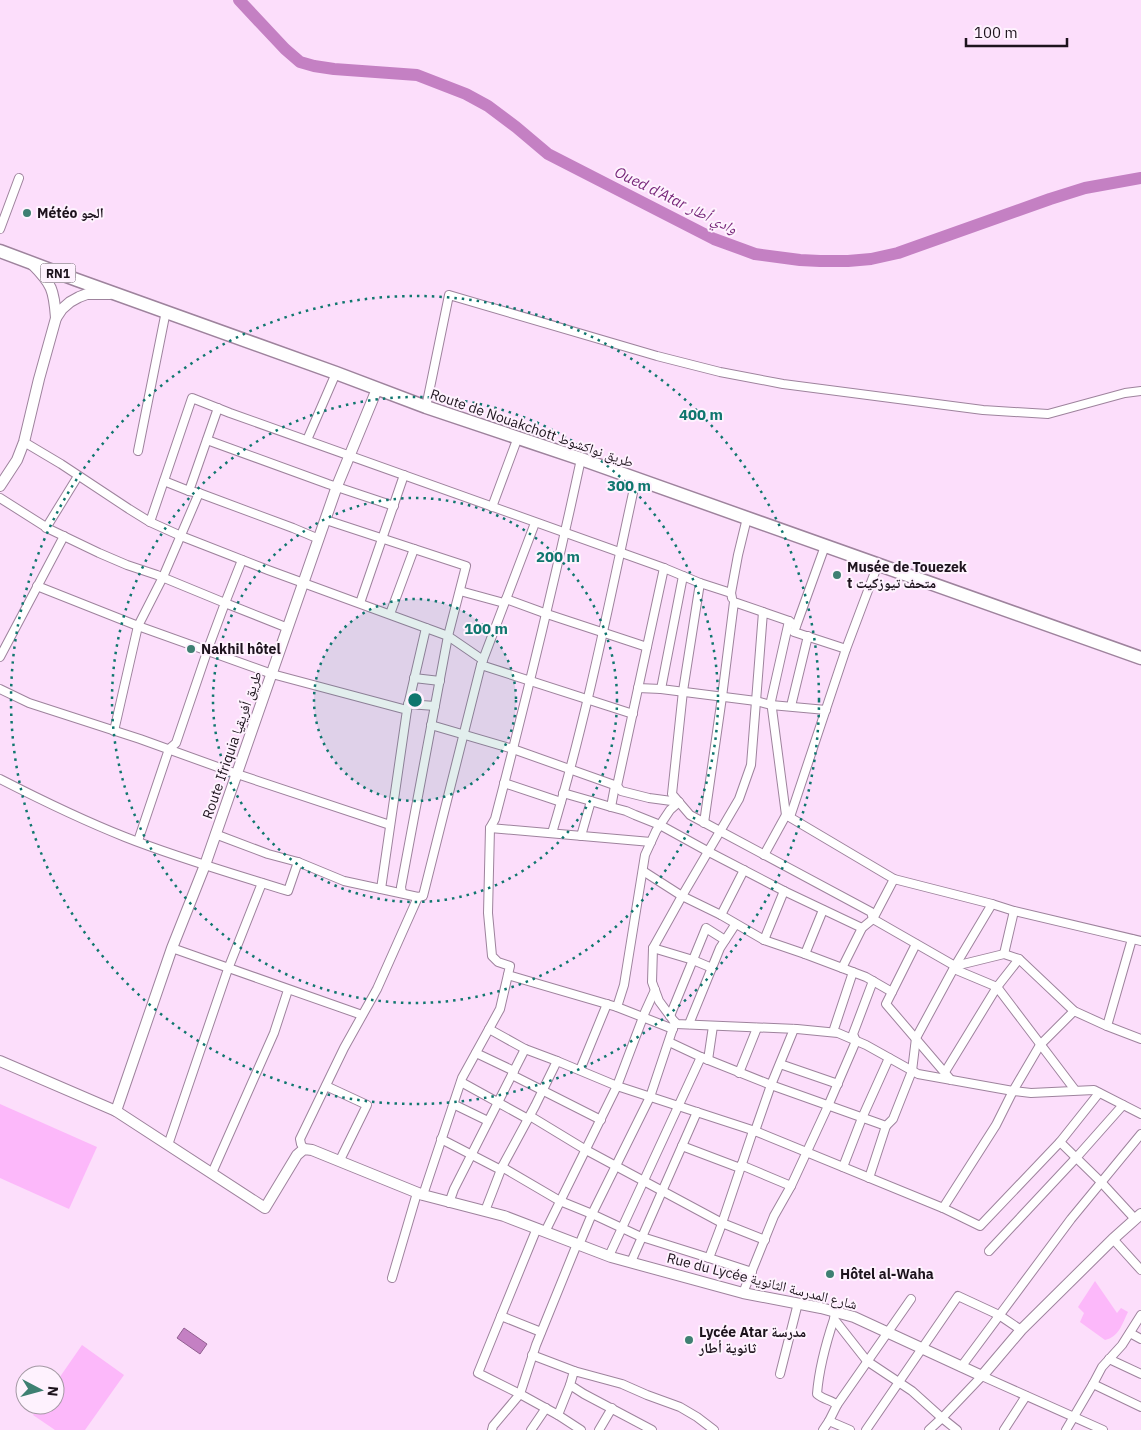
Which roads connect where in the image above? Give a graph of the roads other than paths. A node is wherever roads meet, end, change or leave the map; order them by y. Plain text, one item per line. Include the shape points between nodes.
1 (19, 178) dead end
2 (0, 229) edge
3 (0, 251) edge
4 (31, 263) junction
5 (116, 294) junction
6 (166, 312) junction
7 (56, 318) junction
8 (336, 373) junction
9 (377, 389) junction
10 (1141, 391) edge
11 (426, 407) junction
12 (218, 408) junction
13 (518, 437) junction
14 (207, 440) junction
15 (307, 440) junction
16 (24, 442) junction
17 (138, 451) dead end
18 (350, 455) junction
19 (581, 459) junction
20 (404, 475) junction
21 (78, 476) junction
22 (636, 479) junction
23 (164, 480) junction
24 (0, 486) edge
25 (337, 486) junction
26 (190, 491) junction
27 (200, 493) junction
28 (0, 498) edge
29 (394, 506) junction
30 (492, 507) junction
31 (747, 518) junction
32 (326, 520) junction
33 (150, 522) junction
34 (535, 523) junction
35 (46, 528) junction
36 (565, 534) junction
37 (64, 536) junction
38 (181, 536) junction
39 (319, 539) junction
40 (382, 540) junction
41 (825, 546) junction
42 (414, 549) junction
43 (620, 554) junction
44 (242, 560) junction
45 (878, 564) junction
46 (664, 568) junction
47 (683, 576) junction
48 (163, 577) junction
49 (304, 583) junction
50 (700, 583) junction
51 (37, 586) junction
52 (460, 591) junction
53 (731, 593) junction
54 (505, 601) junction
55 (734, 602) junction
56 (225, 603) junction
57 (360, 603) junction
58 (763, 612) junction
59 (390, 614) junction
60 (547, 614) junction
61 (793, 624) junction
62 (138, 626) junction
63 (288, 628) junction
64 (426, 628) junction
65 (602, 633) junction
66 (448, 636) junction
67 (808, 636) junction
68 (648, 647) junction
69 (846, 649) junction
70 (207, 650) junction
71 (0, 657) edge
72 (1141, 658) edge
73 (482, 663) junction
74 (272, 674) junction
75 (414, 678) junction
76 (440, 681) junction
77 (530, 681) junction
78 (638, 688) junction
79 (0, 689) edge
80 (661, 689) junction
81 (683, 691) junction
82 (722, 697) junction
83 (587, 699) junction
84 (756, 701) junction
85 (771, 705) junction
86 (435, 706) junction
87 (791, 706) junction
88 (407, 707) junction
89 (826, 710) junction
90 (633, 714) junction
91 (431, 724) junction
92 (114, 731) junction
93 (463, 734) junction
94 (169, 749) junction
95 (513, 749) junction
96 (569, 769) junction
97 (237, 774) junction
98 (0, 779) edge
99 (504, 784) junction
100 (616, 786) junction
101 (563, 793) junction
102 (591, 801) junction
103 (561, 802) junction
104 (679, 802) junction
105 (610, 807) junction
106 (788, 816) junction
107 (704, 823) junction
108 (390, 825) junction
109 (660, 825) junction
110 (490, 828) junction
111 (720, 832) junction
112 (552, 833) junction
113 (215, 834) junction
114 (581, 836) junction
115 (138, 841) junction
116 (651, 842) junction
117 (709, 852) junction
118 (764, 855) junction
119 (298, 862) junction
120 (205, 865) junction
121 (744, 870) junction
122 (643, 872) junction
123 (894, 879) junction
124 (262, 883) junction
125 (381, 889) junction
126 (784, 891) junction
127 (402, 893) junction
128 (682, 896) junction
129 (418, 897) junction
130 (992, 904) junction
131 (824, 910) junction
132 (1014, 911) junction
133 (721, 915) junction
134 (872, 919) junction
135 (735, 925) junction
136 (862, 928) junction
137 (1132, 939) junction
138 (725, 940) junction
139 (764, 940) junction
140 (1141, 941) edge
141 (916, 944) junction
142 (172, 948) junction
143 (653, 948) junction
144 (805, 954) junction
145 (1004, 954) junction
146 (1019, 958) junction
147 (693, 960) junction
148 (228, 968) junction
149 (712, 968) junction
150 (842, 968) junction
151 (954, 968) junction
152 (853, 972) junction
153 (508, 975) junction
154 (873, 981) junction
155 (997, 987) junction
156 (288, 990) junction
157 (655, 990) junction
158 (892, 992) junction
159 (607, 1004) junction
160 (617, 1007) junction
161 (1074, 1011) junction
162 (362, 1015) junction
163 (643, 1018) junction
164 (673, 1022) junction
165 (689, 1024) junction
166 (713, 1026) junction
167 (1107, 1026) junction
168 (757, 1028) junction
169 (489, 1029) junction
170 (794, 1029) junction
171 (833, 1032) junction
172 (916, 1038) junction
173 (1141, 1039) edge
174 (856, 1041) junction
175 (669, 1042) junction
176 (1040, 1045) junction
177 (525, 1049) junction
178 (476, 1053) junction
179 (889, 1058) junction
180 (704, 1059) junction
181 (0, 1061) edge
182 (557, 1061) junction
183 (780, 1064) junction
184 (580, 1070) junction
185 (912, 1071) junction
186 (944, 1072) junction
187 (513, 1073) junction
188 (739, 1073) junction
189 (951, 1080) junction
190 (460, 1082) junction
191 (838, 1084) junction
192 (771, 1085) junction
193 (326, 1086) junction
194 (617, 1086) junction
195 (1075, 1090) junction
196 (542, 1091) junction
197 (1013, 1091) junction
198 (1099, 1093) junction
199 (650, 1097) junction
200 (497, 1102) junction
201 (453, 1104) junction
202 (1123, 1105) junction
203 (828, 1106) junction
204 (678, 1107) junction
205 (116, 1111) junction
206 (696, 1112) junction
207 (1141, 1114) edge
208 (529, 1118) junction
209 (862, 1118) junction
210 (601, 1120) junction
211 (488, 1121) junction
212 (886, 1126) junction
213 (755, 1131) junction
214 (1141, 1134) edge
215 (441, 1139) junction
216 (1060, 1142) junction
217 (168, 1145) junction
218 (682, 1146) junction
219 (304, 1148) junction
220 (586, 1150) junction
221 (806, 1152) junction
222 (472, 1155) junction
223 (1076, 1158) junction
224 (340, 1160) junction
225 (617, 1166) junction
226 (741, 1166) junction
227 (843, 1167) junction
228 (502, 1168) junction
229 (212, 1173) junction
230 (869, 1178) junction
231 (644, 1180) junction
232 (1101, 1182) junction
233 (791, 1186) junction
234 (662, 1190) junction
235 (420, 1194) junction
236 (560, 1201) junction
237 (450, 1202) junction
238 (943, 1208) junction
239 (485, 1211) junction
240 (592, 1214) junction
241 (1138, 1216) edge
242 (722, 1223) junction
243 (621, 1228) junction
244 (541, 1230) junction
245 (642, 1237) junction
246 (1113, 1239) junction
247 (765, 1240) junction
248 (578, 1244) junction
249 (989, 1251) dead end
250 (609, 1256) junction
251 (709, 1258) junction
252 (631, 1262) junction
253 (1141, 1270) edge
254 (752, 1272) junction
255 (392, 1278) dead end
256 (743, 1293) junction
257 (911, 1299) dead end
258 (798, 1303) junction
259 (834, 1315) junction
260 (999, 1315) junction
261 (1141, 1315) edge
262 (500, 1316) junction
263 (1021, 1330) junction
264 (541, 1332) junction
265 (888, 1333) junction
266 (1130, 1333) junction
267 (1141, 1339) edge
268 (922, 1348) junction
269 (532, 1355) junction
270 (1109, 1359) junction
271 (867, 1361) junction
272 (962, 1367) junction
273 (574, 1371) junction
274 (780, 1374) dead end
275 (1141, 1374) edge
276 (982, 1376) junction
277 (899, 1382) junction
278 (1094, 1384) junction
279 (570, 1385) junction
280 (520, 1394) junction
281 (1026, 1396) junction
282 (836, 1405) junction
283 (1141, 1407) edge
284 (546, 1408) junction
285 (612, 1408) junction
286 (558, 1415) junction
287 (1073, 1417) junction
288 (942, 1418) junction
289 (829, 1421) junction
290 (492, 1430) edge
291 (531, 1430) edge
292 (582, 1430) edge
293 (599, 1430) edge
294 (652, 1430) edge
295 (714, 1430) edge
296 (824, 1430) edge
297 (850, 1430) edge
298 (866, 1430) edge
299 (929, 1430) edge
300 (957, 1430) edge
301 (1004, 1430) edge
302 (1066, 1430) edge
303 (1103, 1430) edge

1 - 2 street
3 - 4 highway, Route de Nouakchott طريق نواكشوط / RN1
4 - 5 highway, Route de Nouakchott طريق نواكشوط / RN1
4 - 7 street via 51,286
5 - 6 highway, Route de Nouakchott طريق نواكشوط / RN1
5 - 7 street via 97,293 79,297 66,305
6 - 8 highway, Route de Nouakchott طريق نواكشوط / RN1
6 - 17 street
7 - 16 street
8 - 9 highway, Route de Nouakchott طريق نواكشوط / RN1
8 - 15 street
9 - 11 highway, Route de Nouakchott طريق نواكشوط / RN1
9 - 18 street, Route Ifriquia طريق أفريقيا
10 - 11 street via 1048,414 983,410 783,384 657,356 449,295
11 - 13 highway, Route de Nouakchott طريق نواكشوط / RN1
12 - 14 street
12 - 15 street
12 - 23 street via 192,398
13 - 19 highway, Route de Nouakchott طريق نواكشوط / RN1
13 - 30 street
14 - 25 street
14 - 26 street
15 - 18 street
16 - 21 street
16 - 24 street
18 - 20 street
18 - 25 street, Route Ifriquia طريق أفريقيا
19 - 22 highway, Route de Nouakchott طريق نواكشوط / RN1
19 - 36 street
20 - 29 street
20 - 30 street
21 - 33 street
21 - 35 street
22 - 31 highway, Route de Nouakchott طريق نواكشوط / RN1
22 - 43 street
23 - 26 street
23 - 33 street
25 - 29 street
25 - 32 street, Route Ifriquia طريق أفريقيا
26 - 27 street
27 - 38 street
27 - 39 street
28 - 35 street
29 - 40 street
30 - 34 street
31 - 41 highway, Route de Nouakchott طريق نواكشوط / RN1
31 - 53 street
32 - 39 street, Route Ifriquia طريق أفريقيا
32 - 40 street
33 - 38 street
34 - 36 street
34 - 54 street
35 - 37 street
36 - 43 street
36 - 60 street
37 - 48 street via 126,565
37 - 51 street
38 - 44 street
38 - 48 street
39 - 49 street, Route Ifriquia طريق أفريقيا
40 - 42 street
40 - 57 street
41 - 45 highway, Route de Nouakchott طريق نواكشوط / RN1
41 - 61 street
42 - 52 street via 466,566
42 - 59 street
43 - 46 street
43 - 65 street
44 - 49 street
44 - 56 street
45 - 69 street
45 - 72 highway, Route de Nouakchott طريق نواكشوط / RN1
46 - 47 street
46 - 68 street
47 - 50 street
47 - 80 street
48 - 56 street
48 - 62 street
49 - 57 street
49 - 63 street, Route Ifriquia طريق أفريقيا
50 - 53 street
50 - 81 street
51 - 62 street
51 - 71 street
52 - 54 street
52 - 66 street
53 - 55 street
54 - 60 street
54 - 73 street
55 - 58 street
55 - 82 street
56 - 63 street
56 - 70 street
57 - 59 street
58 - 61 street
58 - 84 street
59 - 64 street
60 - 65 street
60 - 77 street
61 - 67 street via 794,632
61 - 85 street
62 - 70 street
62 - 92 street
63 - 74 street, Route Ifriquia طريق أفريقيا
64 - 66 street
64 - 75 street
65 - 68 street
65 - 83 street
66 - 73 street
66 - 76 street
67 - 69 street
67 - 87 street
68 - 78 street
69 - 89 street
70 - 74 street
70 - 94 street via 176,743
73 - 77 street
73 - 93 street
74 - 88 street
74 - 97 street, Route Ifriquia طريق أفريقيا
75 - 76 street
75 - 88 street
76 - 86 street
77 - 83 street
77 - 95 street
78 - 80 street
78 - 90 street
79 - 92 street via 29,703
80 - 81 street
81 - 82 street
81 - 104 street via 672,794
82 - 84 street
82 - 107 street
83 - 90 street
83 - 96 street
84 - 85 street
84 - 111 street via 751,765 739,799
85 - 87 street
85 - 106 street
86 - 88 street
86 - 91 street
87 - 89 street
88 - 108 street
89 - 106 street
90 - 100 street
91 - 93 street
91 - 127 street
92 - 94 street
93 - 95 street
93 - 129 street via 423,896
94 - 97 street
94 - 115 street
95 - 96 street
95 - 99 street
96 - 100 street
96 - 101 street
97 - 108 street
97 - 113 street, Route Ifriquia طريق أفريقيا
98 - 115 street via 53,806
99 - 103 street
99 - 110 street
100 - 104 street via 621,791
100 - 105 street
101 - 102 street
101 - 103 street
102 - 105 street
102 - 114 street
103 - 112 street
104 - 107 street via 690,815
104 - 109 street
105 - 109 street
106 - 118 street
106 - 123 street
107 - 111 street
108 - 125 street
109 - 116 street
109 - 117 street
110 - 112 street
110 - 153 street via 488,913 492,956 510,966
111 - 117 street
111 - 118 street
112 - 114 street
113 - 119 street
113 - 120 street, Route Ifriquia طريق أفريقيا
114 - 116 street
115 - 120 street
116 - 122 street
117 - 121 street
117 - 128 street
118 - 134 street via 871,912
119 - 124 street via 288,891
119 - 125 street via 344,881
120 - 124 street
120 - 142 street, Route Ifriquia طريق أفريقيا
121 - 126 street
121 - 133 street
122 - 128 street
122 - 160 street via 624,985
123 - 130 street
123 - 134 street
124 - 148 street
125 - 127 street
126 - 131 street
126 - 139 street
127 - 129 street
128 - 133 street
128 - 143 street
129 - 162 street
130 - 132 street
130 - 151 street
131 - 136 street
131 - 144 street
132 - 137 street
132 - 145 street
133 - 135 street
134 - 136 street
134 - 141 street
135 - 138 street
135 - 139 street
136 - 150 street
137 - 140 street
137 - 167 street
138 - 147 street via 706,928
138 - 149 street
139 - 144 street
141 - 151 street
141 - 158 street
142 - 148 street
142 - 205 street, Route Ifriquia طريق أفريقيا
143 - 147 street
143 - 157 street via 652,982
144 - 150 street
145 - 146 street
145 - 151 street
146 - 155 street
146 - 161 street
147 - 149 street
147 - 164 street
148 - 156 street
148 - 217 street
149 - 165 street
150 - 152 street
151 - 155 street
151 - 172 street
152 - 154 street
152 - 171 street
153 - 159 street
153 - 169 street via 500,1009
154 - 158 street
154 - 174 street via 853,1034
155 - 176 street
155 - 186 street
156 - 162 street
156 - 229 street via 274,1033
157 - 163 street
157 - 164 street
158 - 172 street via 886,1004
159 - 160 street
159 - 184 street
160 - 163 street
161 - 167 street
161 - 176 street
162 - 193 street
163 - 164 street
163 - 194 street
164 - 165 street
164 - 175 street
165 - 166 street
166 - 168 street
166 - 180 street
167 - 173 street
168 - 170 street
168 - 188 street
169 - 177 street
169 - 178 street
170 - 171 street
170 - 183 street
171 - 174 street
172 - 185 street
172 - 186 street
174 - 179 street
174 - 191 street
175 - 180 street
175 - 199 street
176 - 195 street
176 - 197 street
177 - 182 street
177 - 187 street
178 - 187 street
178 - 190 street
179 - 185 street
179 - 209 street
180 - 188 street
180 - 204 street
181 - 205 street
182 - 184 street
182 - 196 street
183 - 191 street
183 - 192 street
184 - 194 street
185 - 189 street
185 - 212 street via 893,1119
186 - 189 street
187 - 196 street
187 - 200 street
188 - 192 street
189 - 197 street
190 - 200 street
190 - 201 street
191 - 203 street
192 - 203 street
192 - 213 street
193 - 219 street via 300,1139
193 - 224 street via 367,1105
194 - 199 street
194 - 210 street
195 - 197 street
195 - 198 street
196 - 208 street
196 - 210 street
197 - 238 street via 996,1125
198 - 202 street
198 - 216 street
199 - 204 street
199 - 225 street
200 - 208 street
200 - 211 street
201 - 211 street
201 - 215 street
202 - 207 street
202 - 223 street
203 - 209 street
203 - 221 street
204 - 206 street
204 - 231 street
205 - 217 street
206 - 213 street
206 - 218 street
208 - 220 street
208 - 228 street
209 - 212 street
209 - 227 street
210 - 220 street
211 - 222 street
212 - 230 street
213 - 221 street
213 - 226 street
214 - 232 street
215 - 222 street
215 - 235 street
216 - 223 street
216 - 238 street via 980,1226
217 - 229 street
218 - 226 street
218 - 234 street
219 - 224 street, Rue du Lycée شارع المدرسة الثانوية
219 - 229 street via 265,1208
220 - 225 street
220 - 236 street
221 - 227 street
221 - 233 street
222 - 228 street
222 - 237 street
223 - 232 street
223 - 249 street
224 - 235 street, Rue du Lycée شارع المدرسة الثانوية
225 - 231 street
225 - 240 street
226 - 233 street
226 - 242 street
227 - 230 street
228 - 236 street
228 - 239 street
230 - 238 street
231 - 234 street
231 - 243 street
232 - 241 street
232 - 260 street
233 - 247 street
234 - 242 street
234 - 245 street
235 - 237 street, Rue du Lycée شارع المدرسة الثانوية
235 - 255 street
236 - 240 street
236 - 244 street
237 - 239 street, Rue du Lycée شارع المدرسة الثانوية
239 - 244 street, Rue du Lycée شارع المدرسة الثانوية
240 - 243 street
240 - 248 street
241 - 246 street
242 - 247 street
242 - 251 street
243 - 245 street
243 - 250 street
244 - 248 street, Rue du Lycée شارع المدرسة الثانوية
244 - 262 street
245 - 251 street
245 - 252 street
246 - 253 street
246 - 263 street
247 - 254 street
248 - 250 street, Rue du Lycée شارع المدرسة الثانوية
248 - 264 street
250 - 252 street, Rue du Lycée شارع المدرسة الثانوية
251 - 254 street
252 - 256 street, Rue du Lycée شارع المدرسة الثانوية
254 - 256 street
256 - 258 street, Rue du Lycée شارع المدرسة الثانوية
257 - 265 street
258 - 259 street, Rue du Lycée شارع المدرسة الثانوية
258 - 274 street
259 - 265 street, Rue du Lycée شارع المدرسة الثانوية via 854,1317
259 - 271 street
259 - 282 street via 818,1381 818,1394
260 - 263 street
260 - 268 street via 958,1296
260 - 272 street
261 - 266 street
262 - 264 street
262 - 280 street via 478,1373
263 - 276 street
264 - 269 street
265 - 268 street, Rue du Lycée شارع المدرسة الثانوية
265 - 271 street
266 - 267 street
266 - 270 street
268 - 272 street, Rue du Lycée شارع المدرسة الثانوية
268 - 277 street
269 - 273 street
269 - 280 street
270 - 275 street
270 - 278 street
271 - 277 street
271 - 282 street
272 - 276 street, Rue du Lycée شارع المدرسة الثانوية
273 - 279 street
273 - 295 street via 622,1384 680,1407
276 - 281 street
276 - 288 street
277 - 288 street
277 - 298 street
278 - 283 street
278 - 287 street
279 - 285 street
279 - 286 street
280 - 284 street
280 - 290 street
281 - 287 street
281 - 301 street
282 - 289 street
284 - 286 street
284 - 291 street
285 - 293 street
285 - 294 street
286 - 292 street
287 - 302 street
287 - 303 street
288 - 299 street
288 - 300 street
289 - 296 street
289 - 297 street

